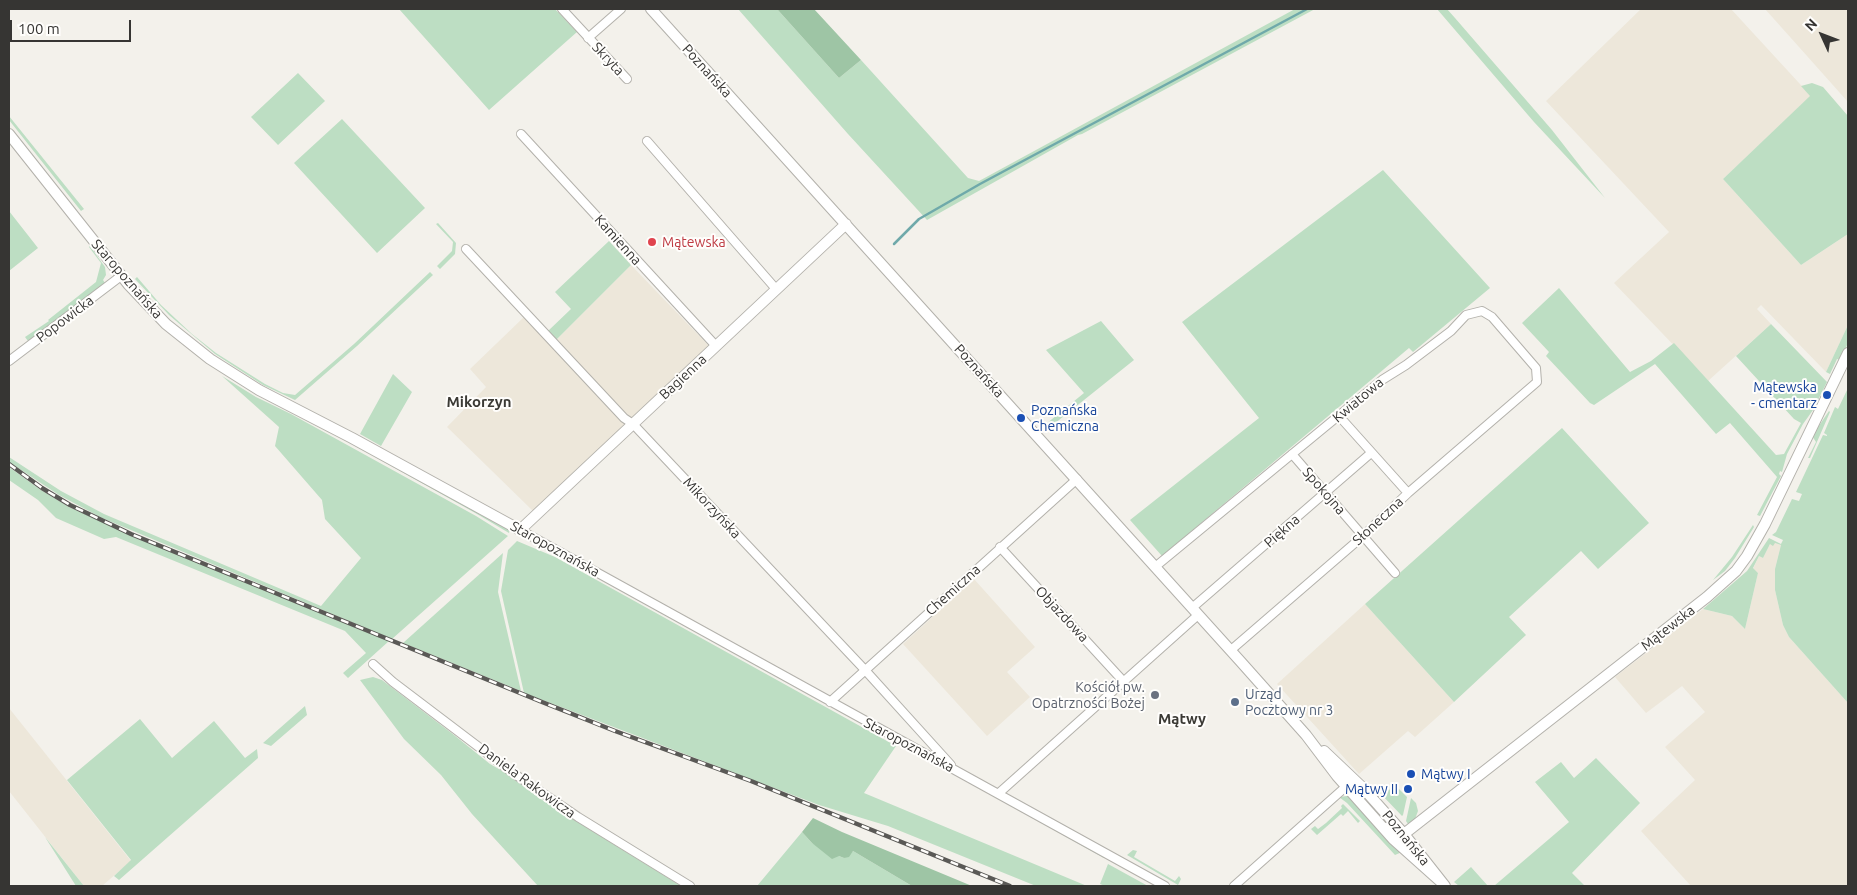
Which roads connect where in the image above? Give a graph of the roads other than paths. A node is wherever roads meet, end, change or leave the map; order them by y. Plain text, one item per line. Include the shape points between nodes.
1 (562, 9) edge
2 (621, 9) edge
3 (651, 9) edge
4 (588, 38) junction
5 (627, 79) dead end
6 (9, 134) edge
7 (521, 134) dead end
8 (647, 141) dead end
9 (846, 224) junction
10 (466, 249) dead end
11 (121, 276) junction
12 (776, 289) junction
13 (716, 346) junction
14 (1848, 353) edge
15 (9, 361) edge
16 (1526, 392) joint
17 (1339, 416) junction
18 (633, 424) junction
19 (1371, 452) junction
20 (1292, 454) junction
21 (1077, 479) junction
22 (1408, 493) junction
23 (1325, 494) junction
24 (520, 530) junction
25 (1363, 536) junction
26 (1000, 547) junction
27 (1156, 567) junction
28 (1395, 573) dead end
29 (1195, 611) junction
30 (1231, 650) junction
31 (373, 664) dead end
32 (865, 670) junction
33 (1124, 682) junction
34 (830, 702) junction
35 (1306, 735) junction
36 (932, 742) junction
37 (924, 753) junction
38 (956, 770) junction
39 (1354, 779) junction
40 (1346, 786) junction
41 (998, 793) junction
42 (1382, 826) junction
43 (1404, 834) junction
44 (1408, 852) junction
45 (1442, 884) edge
46 (690, 886) edge
47 (1165, 886) edge
48 (1234, 886) edge

1 - 4 street, Skryta
2 - 4 street, Skryta
3 - 9 street, Poznańska
4 - 5 street, Skryta
6 - 11 street, Staropoznańska
7 - 13 street, Kamienna
8 - 12 street
9 - 12 street, Bagienna
9 - 21 street, Poznańska
10 - 18 street, Mikorzyńska
11 - 15 street, Popowicka
11 - 24 street, Staropoznańska via 166,324 232,375
12 - 13 street, Bagienna
13 - 18 street, Bagienna
14 - 43 street, Mątewska via 1765,524 1736,571
16 - 17 street, Kwiatowa via 1537,382 1536,368 1492,317 1482,311 1466,315 1451,331 1382,380
16 - 22 street, Słoneczna
17 - 19 street
17 - 20 street, Kwiatowa
18 - 24 street, Bagienna
18 - 32 street, Mikorzyńska
19 - 22 street
19 - 23 street, Piękna
20 - 23 street, Spokojna
20 - 27 street, Kwiatowa
21 - 26 street, Chemiczna
21 - 27 street, Poznańska
22 - 25 street, Słoneczna
23 - 25 street, Spokojna
23 - 29 street, Piękna
24 - 34 street, Staropoznańska
25 - 28 street, Spokojna
25 - 30 street, Słoneczna
26 - 32 street, Chemiczna
26 - 33 street, Objazdowa
27 - 29 street, Poznańska
29 - 30 street, Poznańska
29 - 33 street
30 - 35 street, Poznańska
31 - 46 street, Daniela Rakowicza via 513,773
32 - 34 street, Chemiczna
32 - 36 street, Mikorzyńska
33 - 41 street
34 - 37 street, Staropoznańska
35 - 39 street, Poznańska
35 - 40 street, Poznańska
36 - 37 street
36 - 38 street, Mikorzyńska
37 - 38 street, Staropoznańska
38 - 41 street, Staropoznańska
39 - 40 street
39 - 43 street, Poznańska
40 - 42 street, Poznańska
40 - 48 street
41 - 47 street, Staropoznańska
42 - 43 street
42 - 44 street, Poznańska
43 - 44 street
43 - 45 street, Poznańska
44 - 45 street, Poznańska

